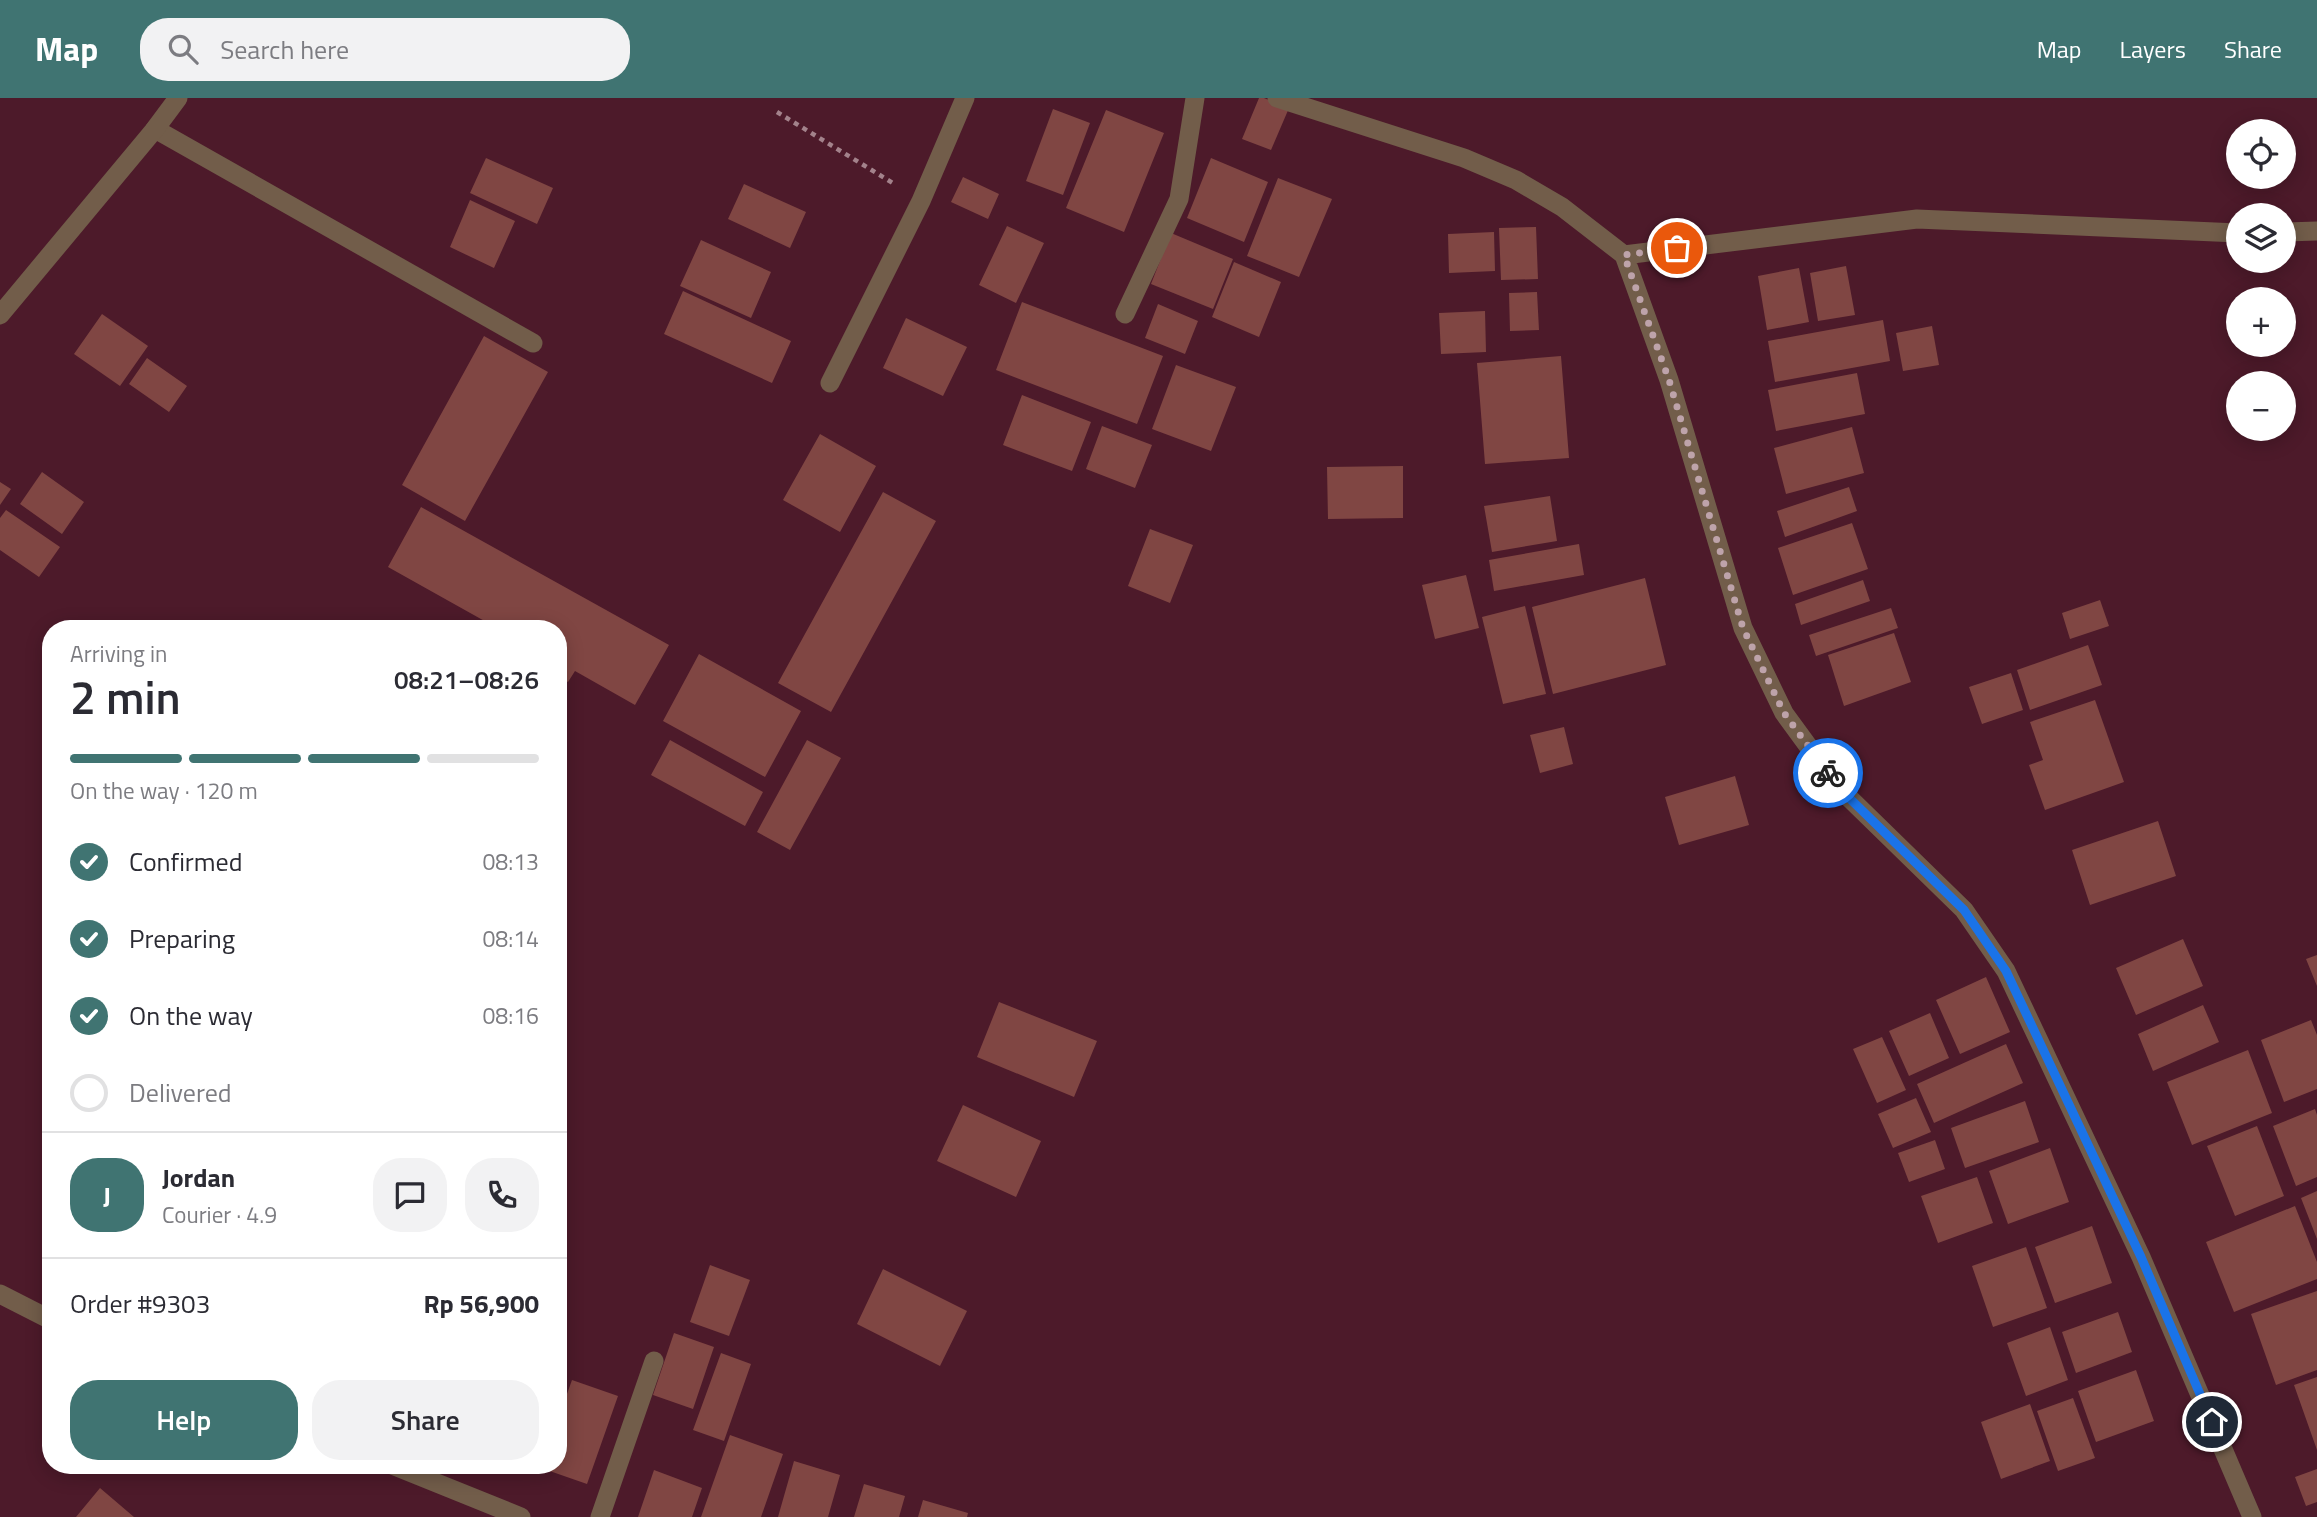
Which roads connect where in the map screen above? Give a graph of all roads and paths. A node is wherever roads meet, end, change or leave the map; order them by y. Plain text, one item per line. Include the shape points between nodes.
1 (178, 98) edge
2 (965, 98) edge
3 (1195, 98) edge
4 (1277, 98) edge
5 (777, 112) dead end
6 (155, 129) junction
7 (921, 201) junction
8 (2317, 231) edge
9 (2226, 232) edge
10 (2296, 232) edge
11 (1624, 255) junction
12 (1125, 314) dead end
13 (0, 316) edge
14 (533, 343) dead end
15 (830, 383) dead end
16 (0, 1294) edge
17 (42, 1315) edge
18 (654, 1361) dead end
19 (414, 1474) edge
20 (521, 1517) edge
21 (600, 1517) edge
22 (2252, 1517) edge

1 - 6 street
2 - 7 street
3 - 12 street via 1179,200
4 - 11 street via 1464,158 1516,180 1562,207
5 - 7 path
6 - 13 street
6 - 14 street
7 - 15 street
8 - 10 street
9 - 11 street via 1917,219
11 - 22 street via 1669,380 1743,628 1784,713 1838,787 1964,910 2006,971 2141,1257
16 - 17 street
18 - 21 street
19 - 20 street

